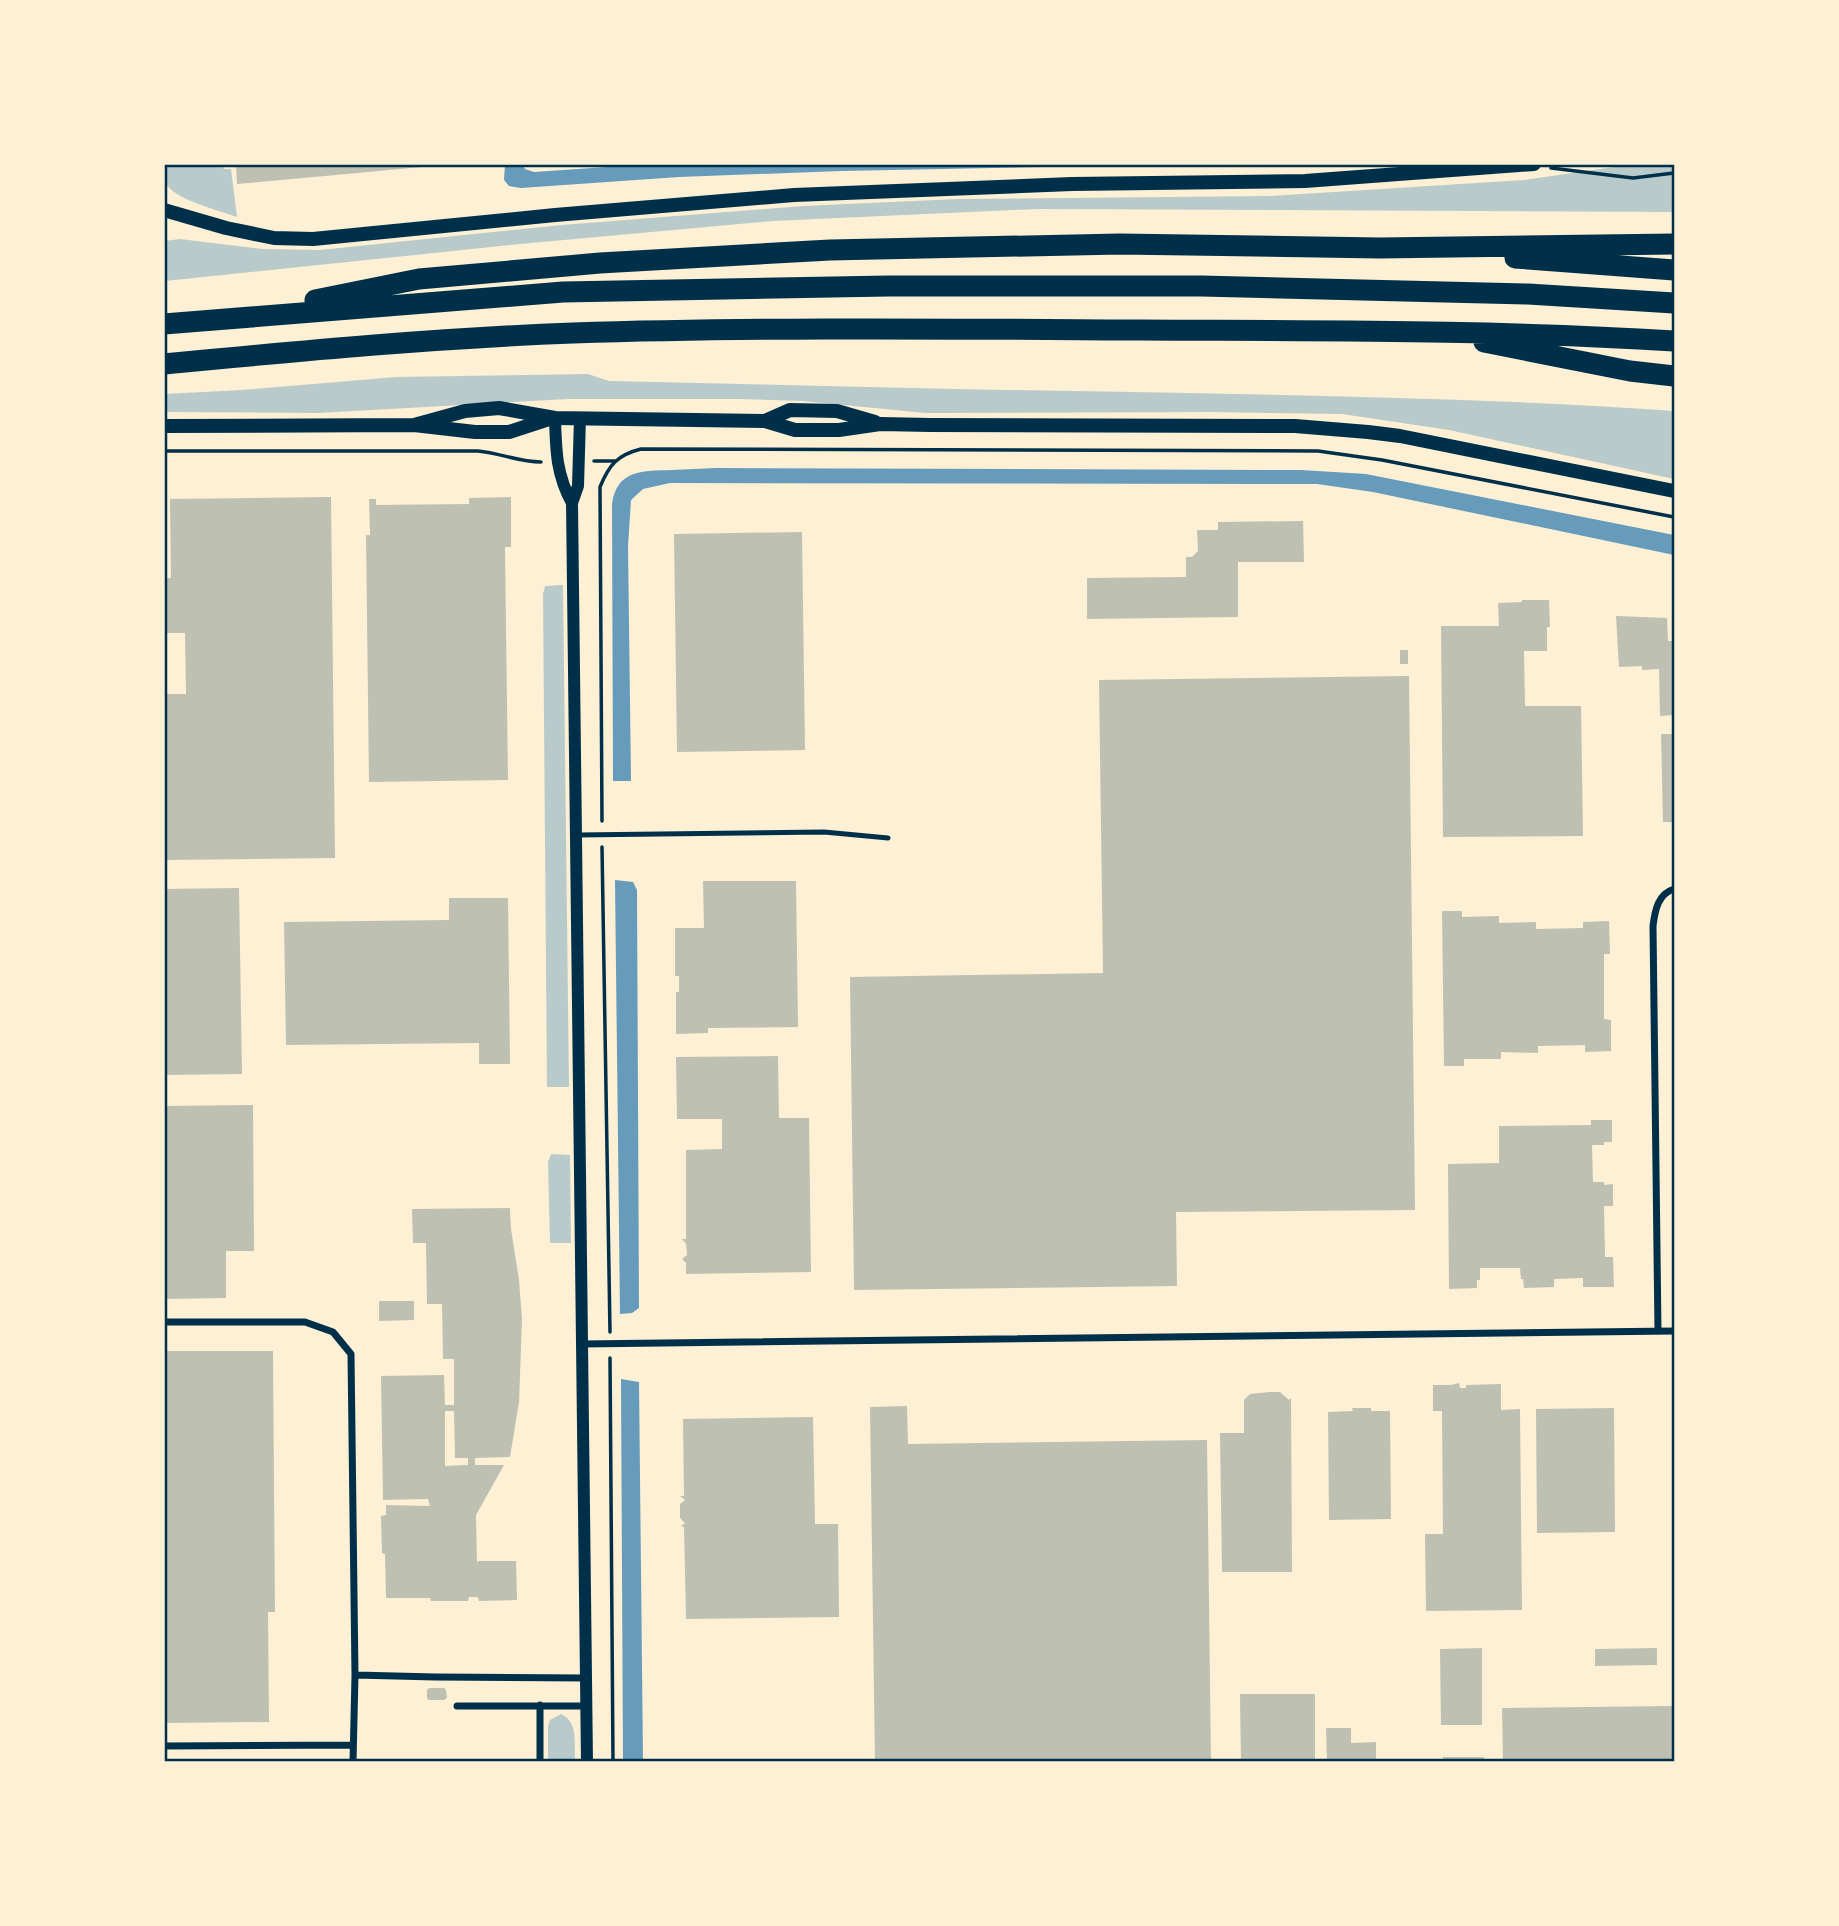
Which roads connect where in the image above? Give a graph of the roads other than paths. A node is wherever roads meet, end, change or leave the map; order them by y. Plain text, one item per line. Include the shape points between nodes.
1 (1534, 164) edge
2 (1525, 165) edge
3 (164, 210) edge
4 (1675, 244) edge
5 (1380, 248) junction
6 (1675, 270) edge
7 (1675, 303) edge
8 (225, 318) junction
9 (164, 324) edge
10 (1430, 332) junction
11 (1675, 341) edge
12 (164, 364) edge
13 (1675, 376) edge
14 (555, 418) junction
15 (580, 418) junction
16 (414, 425) junction
17 (164, 426) edge
18 (1675, 491) edge
19 (572, 503) junction
20 (576, 835) junction
21 (888, 838) dead end
22 (1675, 889) edge
23 (164, 1322) edge
24 (1658, 1331) junction
25 (1675, 1331) edge
26 (582, 1344) junction
27 (355, 1675) junction
28 (586, 1678) junction
29 (540, 1705) junction
30 (457, 1706) dead end
31 (586, 1706) junction
32 (353, 1745) junction
33 (164, 1746) edge
34 (353, 1762) edge
35 (540, 1762) edge
36 (587, 1762) edge

1 - 2 main road
2 - 3 main road via 1305,181 793,195 313,239 265,236
4 - 5 highway
5 - 6 highway
5 - 8 highway via 1107,244 830,250 600,263 419,279
7 - 8 highway via 1528,294 1201,286 889,286 563,292
8 - 9 highway
10 - 11 highway
10 - 12 highway via 834,328 571,333
10 - 13 highway
14 - 15 main road
14 - 16 main road via 509,432
14 - 16 main road via 499,408 465,411
14 - 19 street via 557,463
15 - 18 main road via 765,421 795,430 880,424 1294,426 1401,436
15 - 19 street via 578,485
16 - 17 main road
19 - 20 street
20 - 21 lane via 824,832
20 - 26 street
22 - 24 street via 1656,905 1653,926
23 - 27 street via 305,1322 333,1332 351,1353
24 - 25 street
24 - 26 street
26 - 28 street
27 - 28 street
27 - 32 street
28 - 31 street
29 - 30 street
29 - 31 street
29 - 35 street
31 - 36 street
32 - 33 street
32 - 34 street

